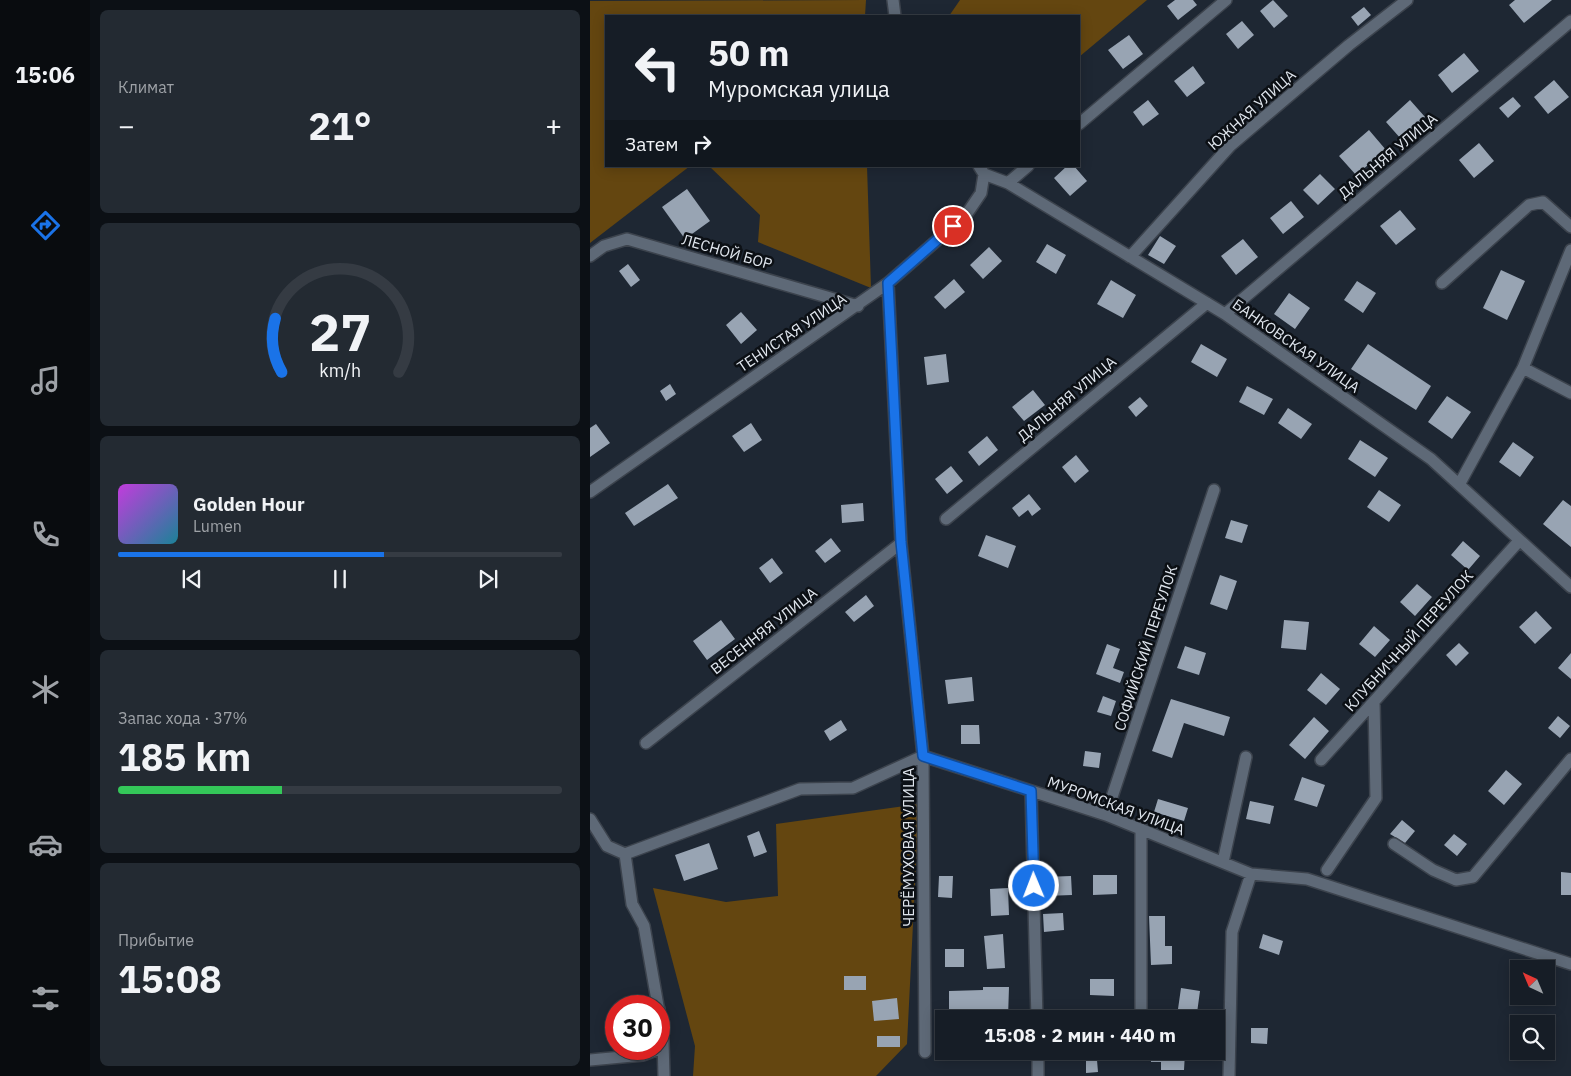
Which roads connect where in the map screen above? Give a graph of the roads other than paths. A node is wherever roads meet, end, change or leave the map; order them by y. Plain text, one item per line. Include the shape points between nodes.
1 (893, 0) edge
2 (1226, 0) edge
3 (1407, 0) edge
4 (895, 15) edge
5 (1571, 20) edge
6 (1080, 123) edge
7 (1027, 167) edge
8 (982, 170) edge
9 (1008, 183) junction
10 (1571, 227) edge
11 (1571, 250) edge
12 (590, 256) edge
13 (1130, 256) junction
14 (888, 283) junction
15 (1442, 283) dead end
16 (1207, 303) junction
17 (858, 306) junction
18 (1225, 314) junction
19 (1523, 368) junction
20 (1571, 393) edge
21 (1460, 483) junction
22 (1214, 490) dead end
23 (590, 492) edge
24 (946, 519) dead end
25 (1518, 541) junction
26 (901, 542) junction
27 (1571, 588) edge
28 (1374, 702) junction
29 (646, 743) dead end
30 (923, 756) junction
31 (1246, 758) dead end
32 (1321, 760) dead end
33 (1571, 760) edge
34 (1031, 791) junction
35 (1106, 815) junction
36 (590, 819) edge
37 (1141, 829) junction
38 (1394, 844) dead end
39 (625, 854) junction
40 (1223, 862) junction
41 (1328, 870) dead end
42 (1251, 874) junction
43 (1571, 964) edge
44 (657, 995) edge
45 (1037, 1010) edge
46 (1141, 1010) edge
47 (925, 1052) dead end
48 (605, 1058) edge
49 (590, 1060) edge
50 (662, 1060) edge
51 (1038, 1060) edge
52 (664, 1076) edge
53 (1038, 1076) edge
54 (1229, 1076) edge

1 - 4 street
2 - 6 street
3 - 13 street, ЮЖНАЯ УЛИЦА via 1230,146
5 - 18 street, ДАЛЬНЯЯ УЛИЦА
7 - 9 street
8 - 9 street, БАНКОВСКАЯ УЛИЦА
8 - 14 street, ТЕНИСТАЯ УЛИЦА via 980,193 966,215
9 - 13 street, БАНКОВСКАЯ УЛИЦА
10 - 15 street via 1543,202 1529,205
11 - 19 street
12 - 17 street, ЛЕСНОЙ БОР via 604,246 627,238
13 - 16 street, БАНКОВСКАЯ УЛИЦА
14 - 17 street, ТЕНИСТАЯ УЛИЦА
14 - 26 street, ЧЕРЁМУХОВАЯ УЛИЦА
16 - 18 street, БАНКОВСКАЯ УЛИЦА
16 - 24 street, ДАЛЬНЯЯ УЛИЦА
17 - 23 street, ТЕНИСТАЯ УЛИЦА
18 - 21 street, БАНКОВСКАЯ УЛИЦА via 1431,459
19 - 20 street
19 - 21 street
21 - 25 street, БАНКОВСКАЯ УЛИЦА
22 - 35 street, СОФИЙСКИЙ ПЕРЕУЛОК
25 - 27 street, БАНКОВСКАЯ УЛИЦА
25 - 28 street, КЛУБНИЧНЫЙ ПЕРЕУЛОК
26 - 29 street, ВЕСЕННЯЯ УЛИЦА
26 - 30 street, ЧЕРЁМУХОВАЯ УЛИЦА
28 - 32 street, КЛУБНИЧНЫЙ ПЕРЕУЛОК
28 - 41 street via 1376,798
30 - 34 street, МУРОМСКАЯ УЛИЦА
30 - 39 street via 853,788 800,788
30 - 47 street, ЧЕРЁМУХОВАЯ УЛИЦА
31 - 40 street
33 - 38 street via 1472,877 1456,880 1433,870
34 - 35 street, МУРОМСКАЯ УЛИЦА
34 - 45 street
35 - 37 street, МУРОМСКАЯ УЛИЦА
36 - 39 street via 607,846
37 - 40 street, МУРОМСКАЯ УЛИЦА
37 - 46 street
39 - 44 street via 632,904 644,926
40 - 42 street, МУРОМСКАЯ УЛИЦА
42 - 43 street, МУРОМСКАЯ УЛИЦА via 1307,879
42 - 54 street via 1232,932
48 - 49 street
50 - 52 street
51 - 53 street

